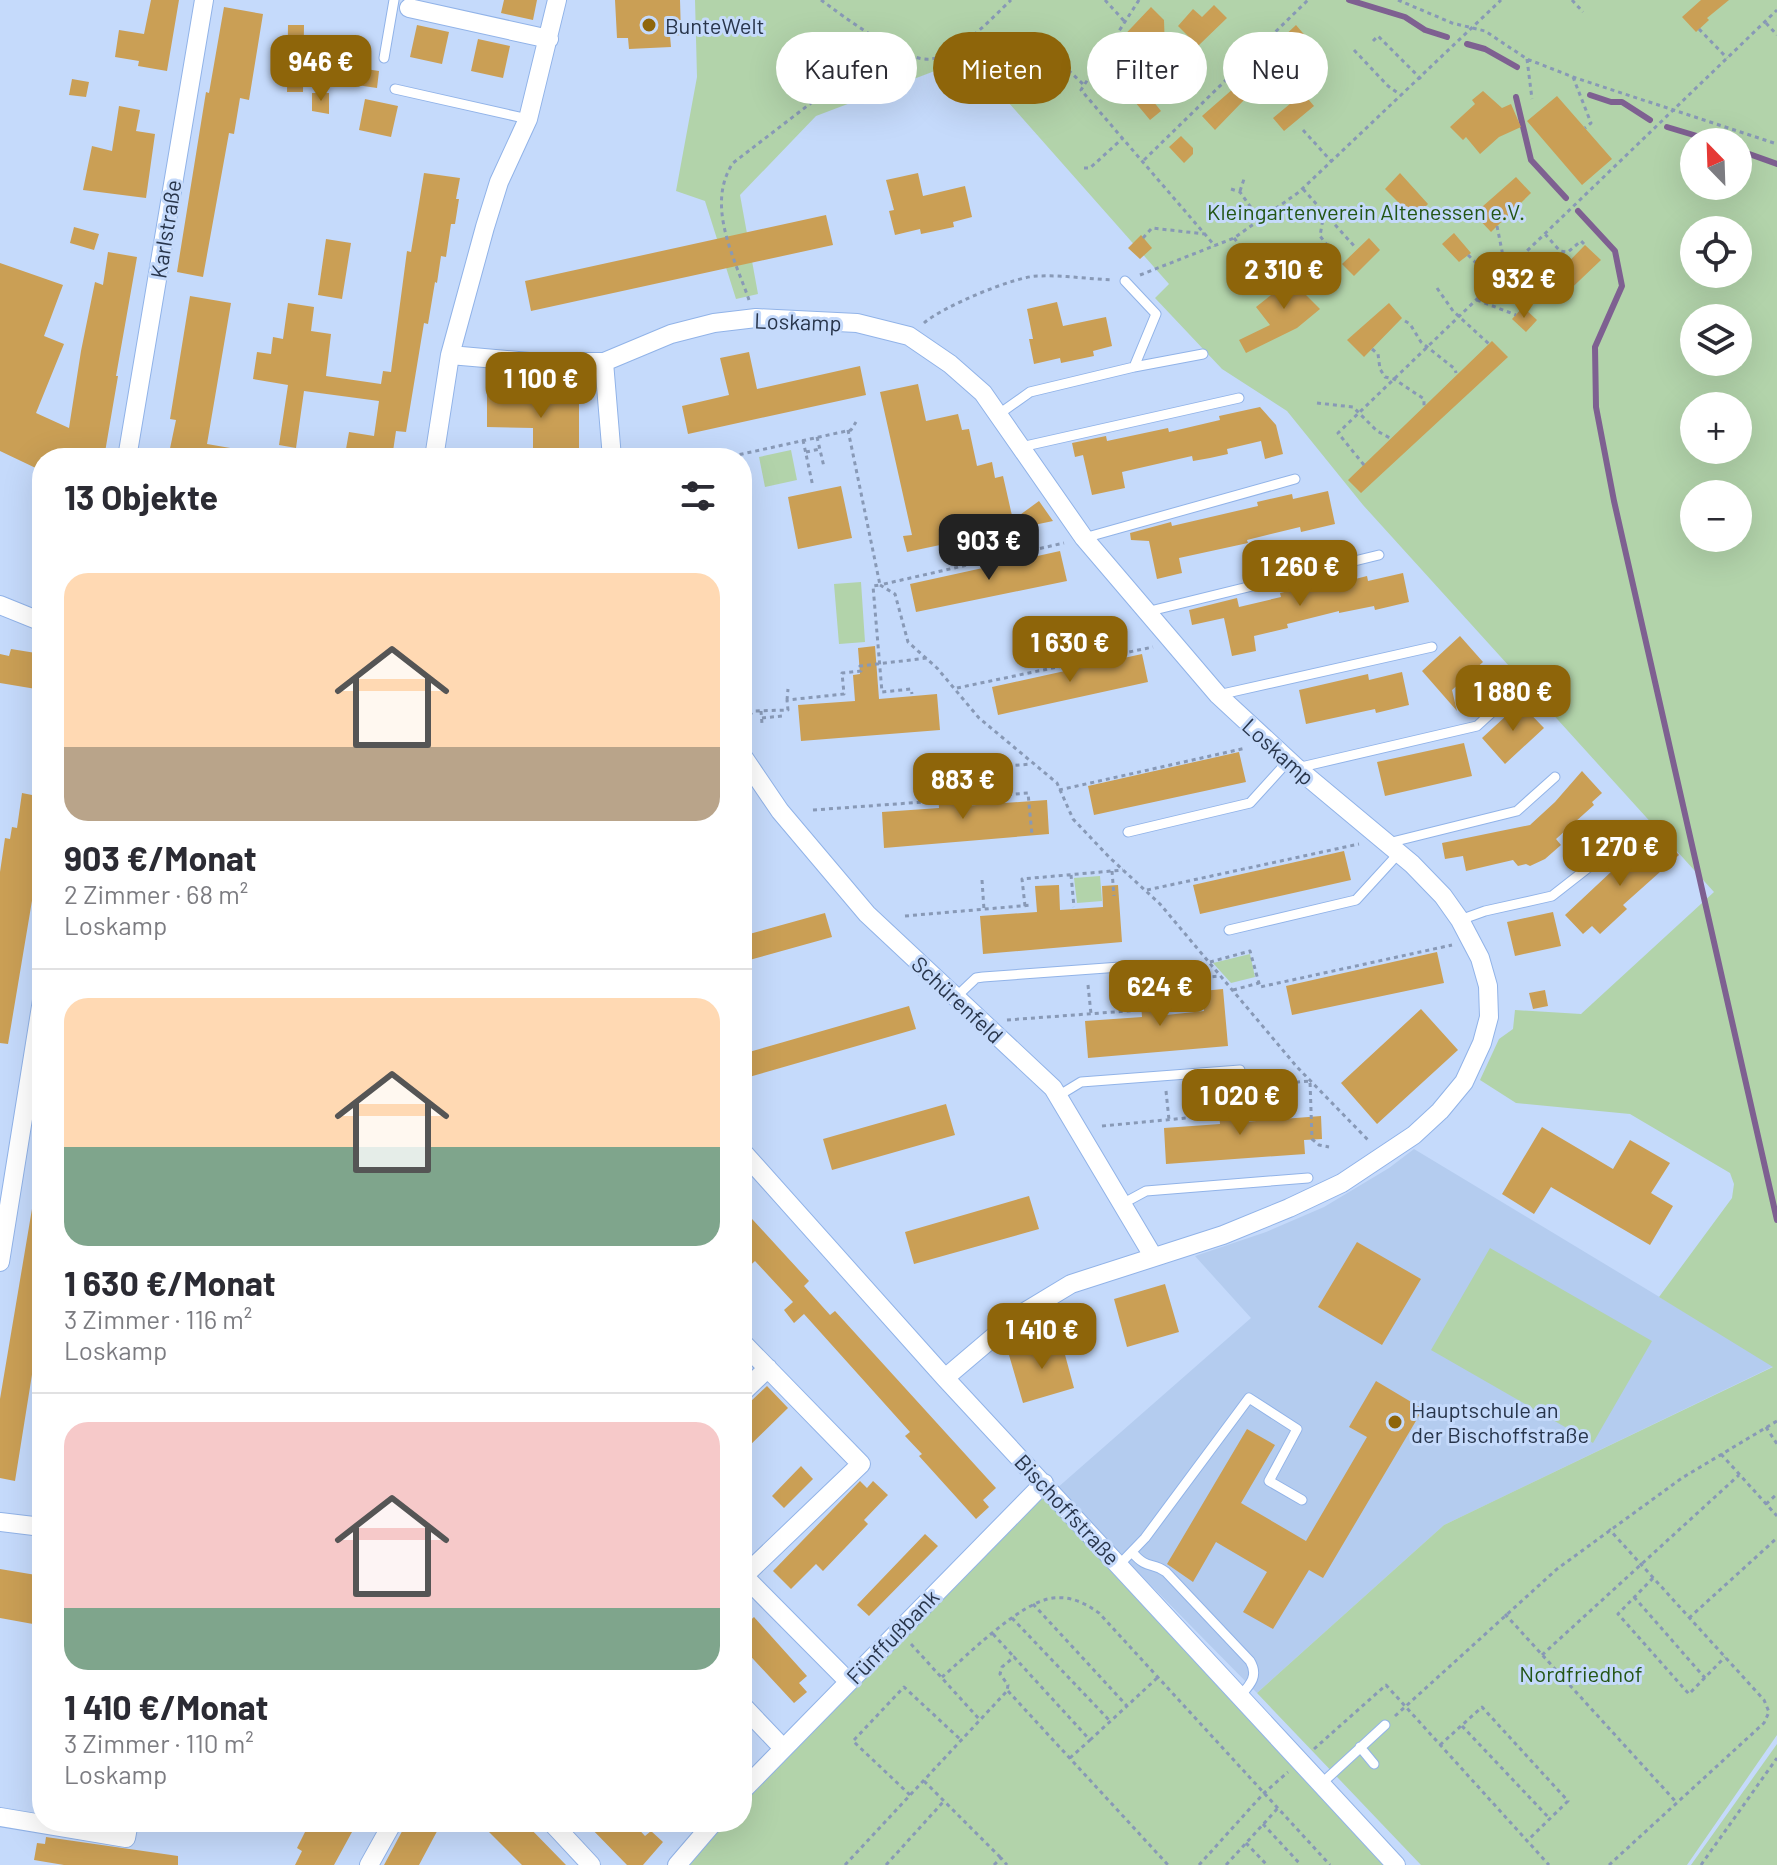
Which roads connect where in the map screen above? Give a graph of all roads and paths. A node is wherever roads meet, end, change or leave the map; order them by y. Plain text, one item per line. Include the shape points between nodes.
1 (204, 0) edge
2 (557, 0) edge
3 (821, 0) edge
4 (1011, 0) edge
5 (1105, 0) edge
6 (1139, 0) edge
7 (1308, 0) edge
8 (1398, 0) edge
9 (1501, 0) edge
10 (1572, 0) edge
11 (401, 4) edge
12 (1777, 10) edge
13 (1583, 12) dead end
14 (1765, 21) junction
15 (1125, 22) junction
16 (1472, 27) junction
17 (1699, 29) dead end
18 (867, 32) edge
19 (1777, 35) edge
20 (549, 39) junction
21 (1373, 41) dead end
22 (1354, 50) dead end
23 (917, 57) edge
24 (384, 58) dead end
25 (1727, 58) junction
26 (1527, 59) junction
27 (1071, 73) edge
28 (1573, 77) junction
29 (1421, 79) junction
30 (1084, 85) junction
31 (395, 89) dead end
32 (1402, 96) junction
33 (1532, 99) dead end
34 (809, 104) edge
35 (1673, 110) junction
36 (528, 119) junction
37 (1585, 128) dead end
38 (1303, 130) dead end
39 (1123, 138) junction
40 (1777, 144) edge
41 (1144, 160) junction
42 (1332, 162) junction
43 (1084, 168) dead end
44 (1245, 176) dead end
45 (1231, 189) dead end
46 (1303, 189) junction
47 (1240, 192) junction
48 (1324, 213) junction
49 (1260, 220) junction
50 (1497, 226) dead end
51 (1205, 234) junction
52 (1545, 234) junction
53 (1143, 238) dead end
54 (1234, 238) junction
55 (1327, 245) dead end
56 (1585, 245) dead end
57 (1215, 246) junction
58 (1355, 247) dead end
59 (1468, 255) dead end
60 (1513, 265) junction
61 (1125, 281) junction
62 (1496, 282) junction
63 (1302, 284) dead end
64 (1437, 288) dead end
65 (1477, 300) junction
66 (1516, 315) dead end
67 (1460, 317) junction
68 (756, 318) junction
69 (1405, 321) dead end
70 (909, 336) junction
71 (1489, 344) dead end
72 (1427, 348) junction
73 (1372, 349) dead end
74 (1203, 354) dead end
75 (450, 355) junction
76 (604, 362) junction
77 (1134, 367) junction
78 (1456, 373) dead end
79 (1394, 379) junction
80 (1239, 398) dead end
81 (1317, 403) dead end
82 (1424, 408) dead end
83 (1360, 412) junction
84 (999, 414) junction
85 (856, 422) dead end
86 (848, 430) junction
87 (817, 437) junction
88 (1390, 438) dead end
89 (803, 440) junction
90 (778, 446) junction
91 (1021, 447) junction
92 (129, 448) edge
93 (436, 448) edge
94 (611, 448) edge
95 (820, 449) junction
96 (752, 452) edge
97 (806, 452) junction
98 (780, 453) dead end
99 (1364, 465) dead end
100 (824, 467) dead end
101 (1295, 479) dead end
102 (813, 487) dead end
103 (1084, 538) junction
104 (1379, 555) dead end
105 (880, 585) junction
106 (0, 605) edge
107 (1146, 612) junction
108 (32, 618) edge
109 (1172, 643) junction
110 (1432, 647) dead end
111 (927, 658) junction
112 (879, 664) junction
113 (955, 688) junction
114 (788, 689) dead end
115 (1514, 692) dead end
116 (912, 694) dead end
117 (1218, 695) junction
118 (787, 700) junction
119 (761, 711) junction
120 (752, 713) edge
121 (782, 716) dead end
122 (762, 718) junction
123 (762, 724) dead end
124 (1269, 743) junction
125 (1034, 763) junction
126 (1293, 764) junction
127 (752, 770) edge
128 (962, 770) junction
129 (1555, 777) dead end
130 (1059, 790) junction
131 (927, 801) junction
132 (937, 801) dead end
133 (813, 810) dead end
134 (1639, 828) dead end
135 (1128, 832) dead end
136 (1032, 835) dead end
137 (1390, 844) junction
138 (1123, 870) junction
139 (1112, 871) junction
140 (1071, 875) junction
141 (982, 880) dead end
142 (1145, 890) junction
143 (1114, 896) dead end
144 (1032, 905) dead end
145 (1025, 906) junction
146 (1074, 907) dead end
147 (984, 910) junction
148 (905, 916) dead end
149 (1460, 920) junction
150 (1229, 930) dead end
151 (1471, 941) junction
152 (1209, 963) junction
153 (1134, 966) dead end
154 (1220, 976) junction
155 (1165, 981) junction
156 (1259, 983) junction
157 (1088, 985) dead end
158 (1233, 990) junction
159 (956, 997) junction
160 (1141, 1010) dead end
161 (1131, 1011) junction
162 (1169, 1012) dead end
163 (1091, 1014) junction
164 (1007, 1020) dead end
165 (32, 1054) edge
166 (1240, 1070) dead end
167 (1310, 1081) junction
168 (1253, 1086) junction
169 (1166, 1091) dead end
170 (1058, 1096) junction
171 (1221, 1115) dead end
172 (1208, 1116) junction
173 (1197, 1117) junction
174 (1255, 1117) dead end
175 (1169, 1120) junction
176 (1197, 1123) dead end
177 (1102, 1126) dead end
178 (1329, 1147) dead end
179 (1382, 1157) junction
180 (752, 1162) edge
181 (1308, 1178) dead end
182 (5, 1200) edge
183 (1122, 1204) junction
184 (1153, 1256) junction
185 (0, 1262) edge
186 (752, 1352) edge
187 (768, 1368) junction
188 (945, 1378) junction
189 (752, 1383) edge
190 (1777, 1421) edge
191 (1766, 1427) junction
192 (1777, 1444) edge
193 (1721, 1454) junction
194 (1739, 1475) junction
195 (1044, 1483) junction
196 (1777, 1494) edge
197 (1302, 1500) dead end
198 (1766, 1504) junction
199 (1777, 1516) edge
200 (0, 1522) edge
201 (32, 1526) edge
202 (1609, 1529) junction
203 (1777, 1538) edge
204 (1125, 1559) junction
205 (1640, 1564) junction
206 (752, 1576) edge
207 (1653, 1578) junction
208 (752, 1590) edge
209 (1634, 1597) junction
210 (1033, 1604) junction
211 (1505, 1614) junction
212 (1012, 1618) junction
213 (1689, 1618) junction
214 (897, 1630) junction
215 (993, 1634) junction
216 (1542, 1655) junction
217 (1014, 1657) junction
218 (1725, 1657) junction
219 (942, 1677) junction
220 (1158, 1677) junction
221 (1705, 1678) junction
222 (848, 1681) junction
223 (1007, 1691) junction
224 (1240, 1696) junction
225 (1127, 1706) junction
226 (1405, 1706) junction
227 (752, 1716) edge
228 (980, 1720) junction
229 (1110, 1721) junction
230 (1385, 1725) dead end
231 (1462, 1726) junction
232 (961, 1740) junction
233 (1090, 1740) junction
234 (1440, 1745) junction
235 (782, 1747) junction
236 (1360, 1747) junction
237 (1070, 1758) junction
238 (1777, 1758) edge
239 (1300, 1761) junction
240 (1374, 1764) dead end
241 (752, 1780) edge
242 (923, 1780) junction
243 (1321, 1784) junction
244 (1264, 1793) junction
245 (910, 1795) junction
246 (944, 1801) junction
247 (1677, 1803) junction
248 (1278, 1808) junction
249 (0, 1817) edge
250 (1550, 1819) junction
251 (32, 1822) edge
252 (1263, 1824) junction
253 (90, 1832) edge
254 (127, 1832) edge
255 (387, 1832) edge
256 (560, 1832) edge
257 (705, 1832) edge
258 (1527, 1841) junction
259 (1246, 1843) junction
260 (1001, 1858) junction
261 (1163, 1860) junction
262 (1230, 1860) junction
263 (369, 1865) edge
264 (591, 1865) edge
265 (677, 1865) edge
266 (845, 1865) edge
267 (886, 1865) edge
268 (994, 1865) edge
269 (1007, 1865) edge
270 (1158, 1865) edge
271 (1168, 1865) edge
272 (1199, 1865) edge
273 (1226, 1865) edge
274 (1234, 1865) edge
275 (1267, 1865) edge
276 (1301, 1865) edge
277 (1330, 1865) edge
278 (1396, 1865) edge
279 (1549, 1865) edge
280 (1609, 1865) edge
281 (1701, 1865) edge

1 - 92 street, Karlstraße
2 - 20 street
3 - 18 path
4 - 23 path via 948,52
5 - 15 path
6 - 15 path
7 - 41 path
8 - 16 path
9 - 16 path
10 - 13 path
11 - 20 street
11 - 24 lane
12 - 14 path
14 - 19 path
14 - 25 path
15 - 30 path
16 - 26 path
16 - 29 path
17 - 25 path
20 - 36 street
21 - 29 path via 1378,36
22 - 32 path
25 - 35 path
26 - 28 path
26 - 33 path
27 - 30 path
28 - 35 path
28 - 37 path via 1591,123
29 - 32 path
30 - 39 path via 1081,90
31 - 36 lane
32 - 42 path
34 - 68 path via 726,174 723,222
35 - 40 path
35 - 52 path
36 - 75 street via 499,182
38 - 42 path
39 - 41 path
39 - 43 path
41 - 51 path
42 - 46 path
44 - 47 path
45 - 47 path
46 - 48 path
46 - 49 path
47 - 49 path
48 - 55 path via 1320,236
48 - 58 path
49 - 54 path
50 - 60 path via 1503,256
51 - 53 path via 1152,228
51 - 57 path
52 - 56 path via 1560,251 1568,252 1581,241
52 - 60 path
54 - 57 path
54 - 63 path via 1245,252 1276,259 1298,288
57 - 61 path
59 - 62 path
60 - 62 path
61 - 70 path via 1035,275 966,298 933,315
61 - 77 lane via 1156,314
62 - 65 path
64 - 67 path
65 - 66 path
65 - 67 path
67 - 71 path
67 - 72 path
68 - 70 street, Loskamp via 857,323
68 - 76 street, Loskamp via 671,334
69 - 72 path
70 - 84 street, Loskamp via 950,364
72 - 78 path
72 - 79 path
73 - 79 path via 1385,377
74 - 77 lane
75 - 76 street, Loskamp
75 - 93 street
76 - 94 street
77 - 84 lane via 1030,392
79 - 82 path via 1424,399
79 - 83 path
80 - 91 lane
81 - 83 path
83 - 88 path
83 - 99 path via 1338,433
84 - 91 street, Loskamp
85 - 86 path
86 - 87 path
86 - 105 path
87 - 89 path
87 - 95 path
89 - 90 path
89 - 97 path
90 - 96 path
90 - 98 path
91 - 103 street, Loskamp
95 - 97 path
95 - 100 path
97 - 102 path
101 - 103 lane
103 - 105 path
103 - 107 street, Loskamp
104 - 107 lane
105 - 111 path via 895,594 908,642
105 - 112 path via 873,586
106 - 108 street
107 - 109 street, Loskamp
109 - 113 path
109 - 117 street, Loskamp
110 - 117 lane
111 - 112 path
111 - 113 path
112 - 116 path via 882,692 911,689
112 - 118 path via 842,673 844,694
113 - 125 path via 979,718
114 - 118 path
115 - 126 lane via 1477,726
117 - 124 street, Loskamp
118 - 119 path via 788,710
119 - 120 path
119 - 122 path
121 - 122 path
122 - 123 path
124 - 126 street, Loskamp
124 - 130 path
125 - 128 path
125 - 130 path
126 - 135 lane via 1250,803
126 - 137 street, Loskamp
127 - 159 street, Schürenfeld via 867,914
128 - 131 path via 924,773
128 - 136 path via 964,798 1028,793
129 - 137 lane via 1517,811
130 - 138 path via 1073,819
131 - 132 path
131 - 133 path
134 - 149 lane via 1552,896
137 - 142 path
137 - 149 street, Loskamp
137 - 150 lane via 1356,900
138 - 139 path
138 - 142 path
139 - 140 path
139 - 143 path
140 - 145 path via 1022,879
140 - 146 path
141 - 147 path
142 - 152 path
144 - 145 path
145 - 147 path
147 - 148 path
149 - 151 street, Loskamp
151 - 156 path via 1260,987
151 - 179 street, Loskamp via 1488,986 1489,1017 1482,1043 1464,1082 1440,1111
152 - 154 path
152 - 156 path via 1250,951
153 - 159 lane via 976,978
154 - 155 path
154 - 158 path
155 - 161 path via 1128,984
155 - 162 path
156 - 158 path
157 - 163 path
158 - 167 path
159 - 170 street, Schürenfeld
160 - 161 path
161 - 163 path
163 - 164 path
165 - 182 street
166 - 170 lane via 1081,1082
167 - 168 path
167 - 178 path via 1312,1139
167 - 179 path
168 - 172 path via 1205,1090
168 - 174 path
169 - 175 path
170 - 183 street, Schürenfeld
171 - 172 path
172 - 173 path
173 - 175 path
173 - 176 path
175 - 177 path
179 - 184 street, Loskamp via 1289,1208
180 - 188 street, Bischoffstraße
181 - 183 lane via 1146,1191
182 - 185 street
183 - 184 street, Schürenfeld
184 - 188 street, Loskamp via 1047,1297
186 - 187 street
187 - 189 street
187 - 206 street via 861,1464
188 - 195 street, Bischoffstraße
190 - 191 path
191 - 192 path
191 - 193 path
193 - 194 path
193 - 202 path
194 - 198 path
194 - 205 path
195 - 204 street, Bischoffstraße
195 - 214 street, Fünffußbank
196 - 198 path
197 - 204 lane via 1269,1481 1297,1429 1249,1398
198 - 199 path
200 - 201 street
202 - 205 path
202 - 211 path
203 - 213 path
204 - 224 street, Bischoffstraße
204 - 224 lane via 1163,1569 1250,1661 1253,1680
205 - 207 path
205 - 216 path
207 - 209 path
207 - 213 path
208 - 222 street
209 - 221 path
209 - 221 path via 1618,1614 1689,1694
210 - 212 path
210 - 220 path via 1055,1597 1084,1602
210 - 225 path
211 - 216 path
211 - 226 path
212 - 215 path
212 - 229 path
213 - 218 path
214 - 219 path
214 - 222 street, Fünffußbank
215 - 217 path
215 - 219 path
216 - 247 path
217 - 223 path via 1000,1674
217 - 233 path
218 - 221 path
218 - 247 path via 1769,1712 1764,1723
219 - 228 path
220 - 225 path
220 - 244 path
222 - 235 street, Fünffußbank
223 - 228 path
223 - 237 path
224 - 239 street, Bischoffstraße
225 - 229 path
226 - 234 path
226 - 239 path via 1386,1685
227 - 235 street
228 - 232 path
229 - 233 path
230 - 236 lane
231 - 234 path
231 - 250 path
231 - 250 path via 1482,1707 1568,1801
232 - 242 path
232 - 245 path via 904,1687 863,1730 853,1741
233 - 237 path
234 - 258 path
235 - 241 street, Fünffußbank
236 - 240 lane
236 - 243 lane
237 - 261 path
238 - 281 path
239 - 243 street, Bischoffstraße
239 - 244 path
242 - 245 path
242 - 246 path
243 - 278 street, Bischoffstraße
244 - 248 path
244 - 272 path
245 - 266 path
246 - 260 path
246 - 267 path
247 - 280 path
248 - 252 path
248 - 277 path
249 - 251 street
250 - 258 path
252 - 259 path
252 - 276 path
253 - 254 street via 126,1838
255 - 263 street
256 - 264 street
257 - 265 street
258 - 279 path
259 - 262 path
259 - 275 path
260 - 268 path
260 - 269 path
261 - 270 path
261 - 271 path
262 - 273 path
262 - 274 path

